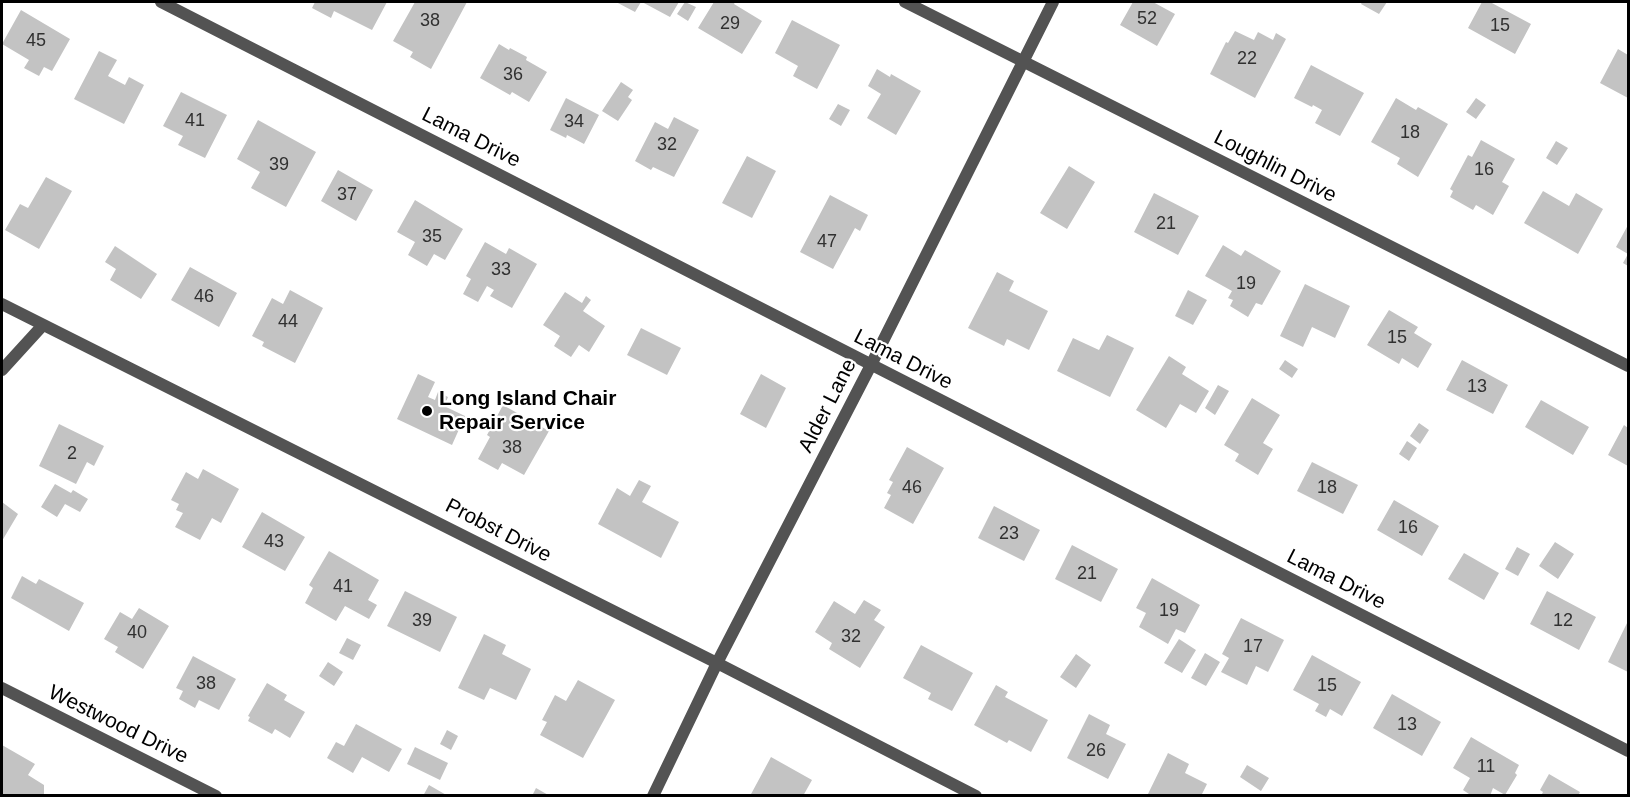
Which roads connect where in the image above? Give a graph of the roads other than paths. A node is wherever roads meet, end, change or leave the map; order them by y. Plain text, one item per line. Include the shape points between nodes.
1 (161, 2) edge
2 (905, 2) edge
3 (1053, 2) edge
4 (1023, 61) junction
5 (2, 304) edge
6 (42, 325) junction
7 (871, 365) junction
8 (1629, 366) edge
9 (2, 370) edge
10 (717, 663) junction
11 (2, 688) edge
12 (1629, 751) edge
13 (216, 795) edge
14 (653, 795) edge
15 (976, 795) edge

1 - 7 street, Lama Drive
2 - 4 street, Loughlin Drive
3 - 4 street, Alder Lane
4 - 7 street, Alder Lane
4 - 8 street, Loughlin Drive
5 - 6 street, Probst Drive
6 - 9 street
6 - 10 street, Probst Drive
7 - 10 street, Alder Lane
7 - 12 street, Lama Drive
10 - 14 street, Alder Lane
10 - 15 street, Probst Drive
11 - 13 street, Westwood Drive

